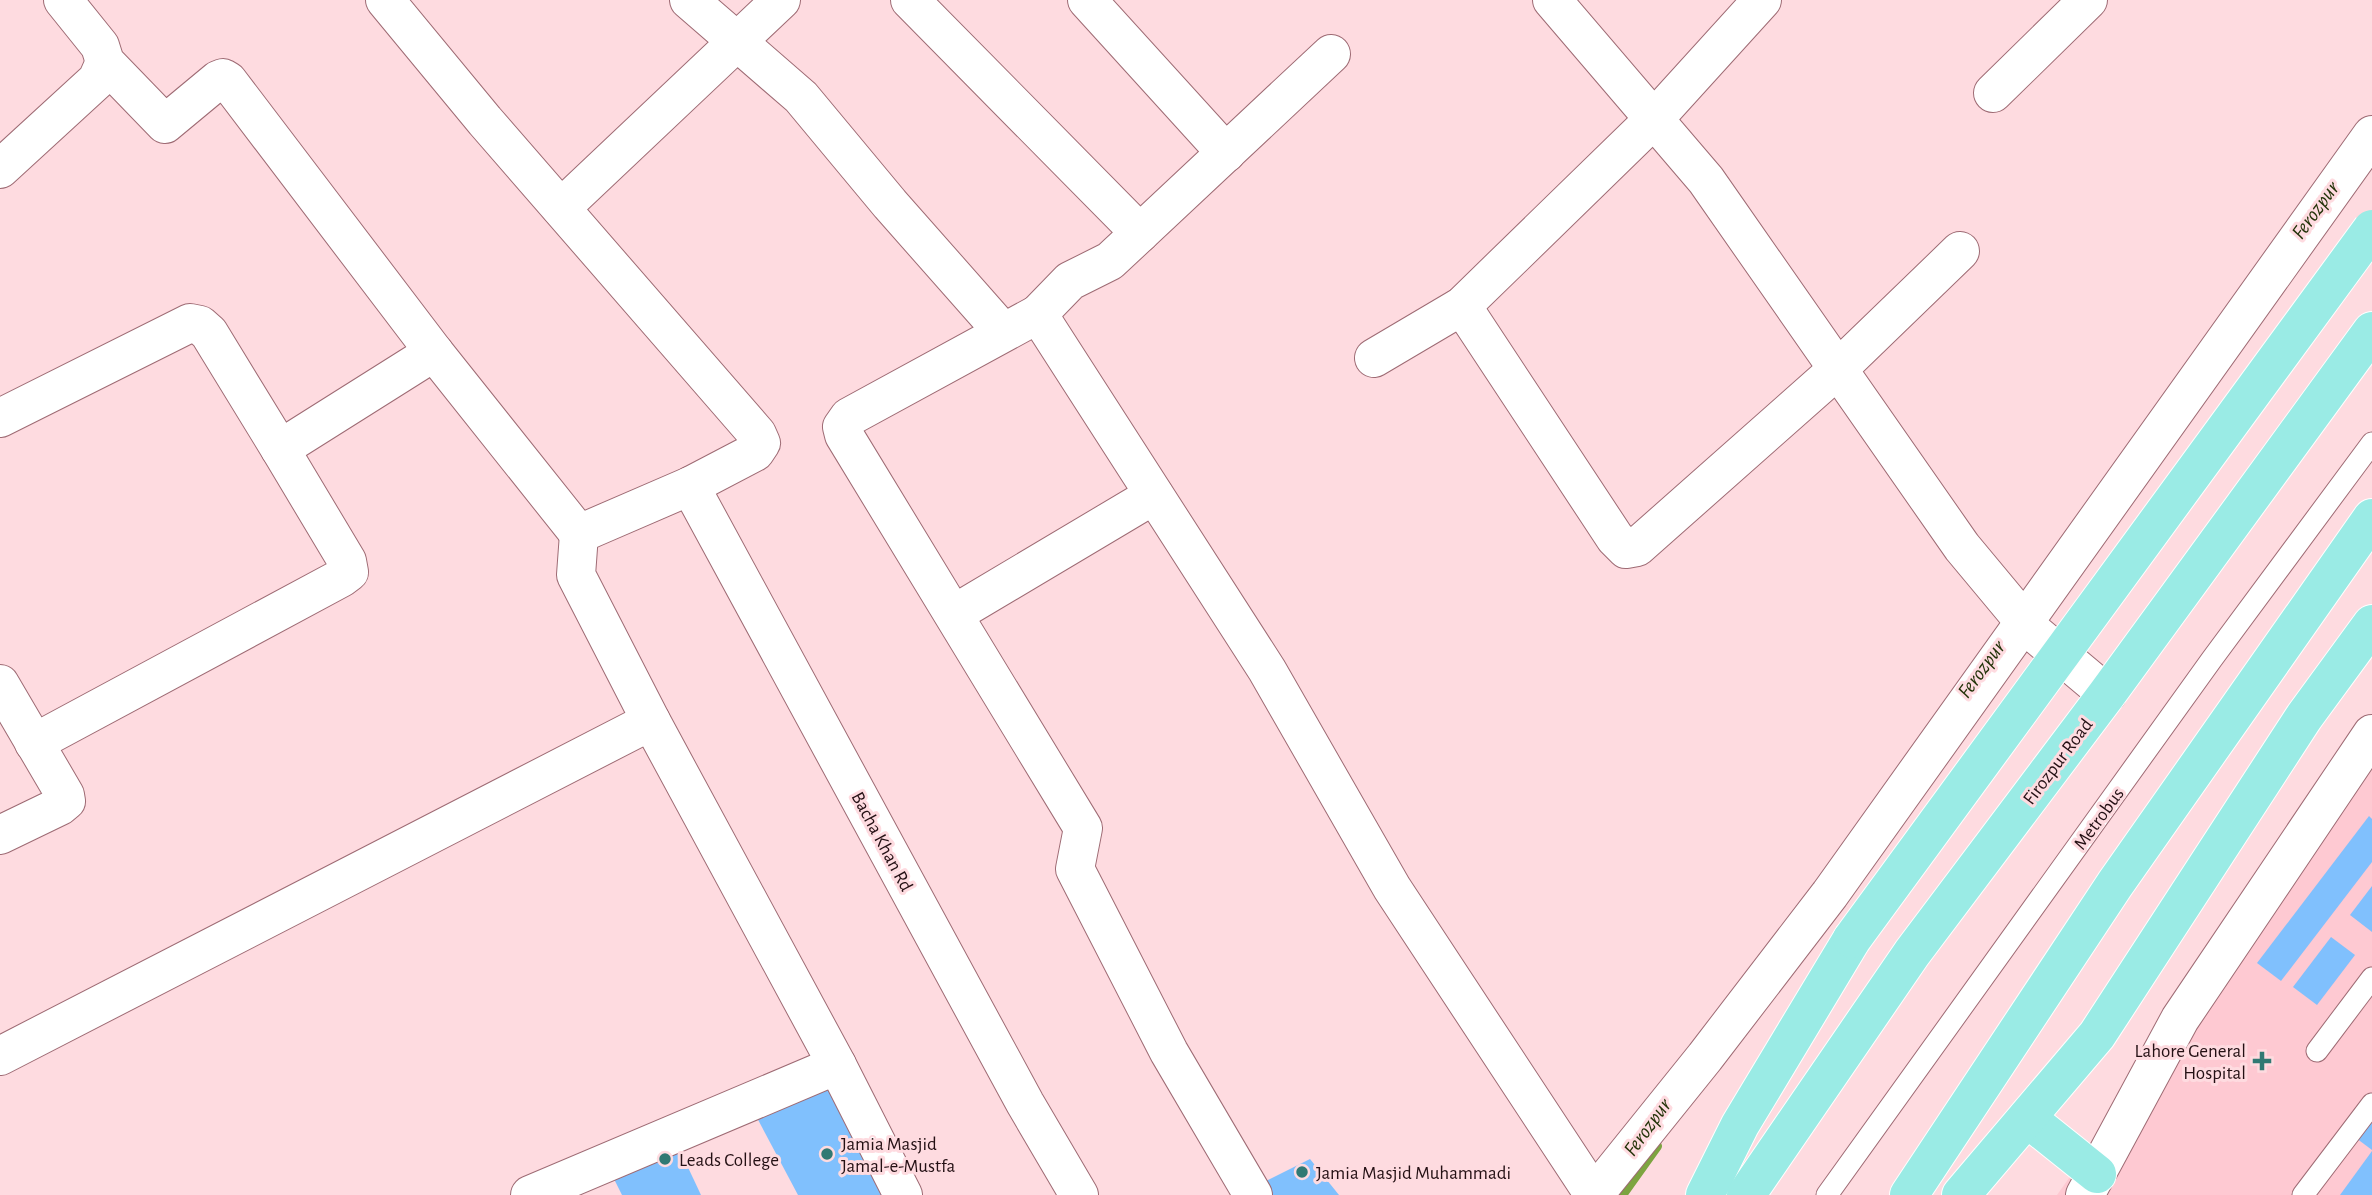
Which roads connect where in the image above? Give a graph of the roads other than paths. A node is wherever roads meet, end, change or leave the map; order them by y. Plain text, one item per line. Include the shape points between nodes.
1 (63, 0) edge
2 (385, 0) edge
3 (689, 0) edge
4 (781, 0) edge
5 (910, 0) edge
6 (1087, 0) edge
7 (1552, 0) edge
8 (1762, 0) edge
9 (2088, 0) edge
10 (737, 41) junction
11 (1331, 54) dead end
12 (105, 62) junction
13 (1993, 93) dead end
14 (1654, 119) junction
15 (2372, 135) edge
16 (1226, 153) junction
17 (0, 169) edge
18 (561, 208) junction
19 (2372, 229) edge
20 (1140, 233) junction
21 (1960, 251) dead end
22 (1462, 306) junction
23 (1038, 314) junction
24 (2372, 331) edge
25 (1003, 332) junction
26 (434, 352) junction
27 (1374, 358) dead end
28 (1838, 369) junction
29 (0, 418) edge
30 (2372, 443) edge
31 (280, 449) junction
32 (690, 486) junction
33 (1154, 495) junction
34 (2372, 518) edge
35 (579, 534) junction
36 (954, 614) junction
37 (2025, 623) junction
38 (2372, 624) edge
39 (0, 684) edge
40 (2107, 694) junction
41 (650, 721) junction
42 (2372, 734) edge
43 (34, 743) junction
44 (0, 835) edge
45 (2372, 978) edge
46 (2317, 1051) dead end
47 (0, 1056) edge
48 (837, 1065) junction
49 (2372, 1104) edge
50 (2027, 1118) junction
51 (2091, 1184) edge
52 (530, 1195) edge
53 (904, 1195) edge
54 (1079, 1195) edge
55 (1253, 1195) edge
56 (1594, 1195) edge
57 (1705, 1195) edge
58 (1746, 1195) edge
59 (1827, 1195) edge
60 (1909, 1195) edge
61 (1961, 1195) edge
62 (2303, 1195) edge

1 - 12 street via 100,46
2 - 18 street
3 - 10 street
4 - 10 street
5 - 20 street
6 - 16 street
7 - 14 street
8 - 14 street
9 - 13 street
10 - 18 street
10 - 25 street via 801,97
11 - 16 street
12 - 17 street via 97,80
12 - 26 street via 164,124 218,80 228,81
14 - 22 street
14 - 28 street via 1706,180
15 - 37 street
16 - 20 street
18 - 32 street via 757,434 761,443 755,452
19 - 57 main road, bridge via 1852,939 1740,1125
20 - 23 street via 1110,261 1070,281
21 - 28 street
22 - 27 street
22 - 28 street via 1626,549 1637,547
23 - 25 street
23 - 33 street
24 - 40 main road, Firozpur Road
25 - 36 street via 849,417 842,427
26 - 31 street
26 - 35 street
28 - 37 street via 1962,547
29 - 31 street via 190,323 209,333
30 - 59 lane, Metrobus
31 - 43 street via 347,561 349,572
32 - 35 street
32 - 54 street, Bacha Khan Rd
33 - 36 street
33 - 56 street via 1267,670 1392,888
34 - 60 main road via 2115,884
35 - 41 street via 576,575
36 - 55 street via 1083,828 1075,869 1169,1052
37 - 40 street
37 - 56 street via 1830,894
38 - 50 main road via 2304,717 2097,1035
39 - 43 street
40 - 58 main road, Firozpur Road via 1912,953
41 - 47 street
41 - 48 street
42 - 51 street via 2180,1018
43 - 44 street via 66,801
45 - 46 lane
48 - 52 street
48 - 53 street
49 - 62 lane
50 - 51 main road
50 - 61 main road

